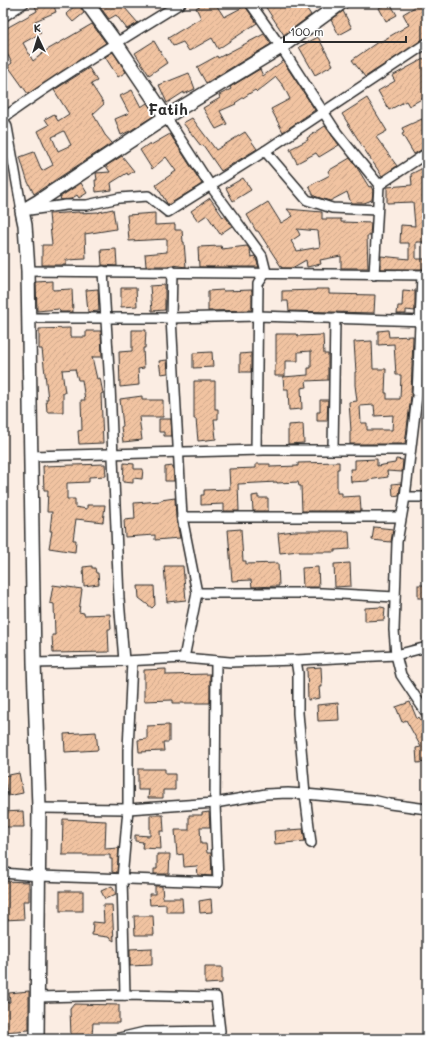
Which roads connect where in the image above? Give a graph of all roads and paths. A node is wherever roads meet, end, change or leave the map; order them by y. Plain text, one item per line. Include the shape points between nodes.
1 (24, 3) edge
2 (87, 3) edge
3 (181, 3) edge
4 (250, 3) edge
5 (341, 3) edge
6 (3, 17) edge
7 (116, 43) junction
8 (427, 43) edge
9 (281, 47) junction
10 (323, 112) junction
11 (3, 118) edge
12 (166, 118) junction
13 (265, 151) junction
14 (427, 153) edge
15 (210, 185) junction
16 (379, 185) junction
17 (22, 210) junction
18 (377, 210) junction
19 (28, 271) junction
20 (103, 271) junction
21 (172, 271) junction
22 (266, 272) junction
23 (374, 275) junction
24 (424, 275) edge
25 (257, 316) junction
26 (28, 318) junction
27 (105, 318) junction
28 (171, 318) junction
29 (335, 318) junction
30 (424, 320) edge
31 (417, 396) junction
32 (427, 397) edge
33 (256, 450) junction
34 (333, 450) junction
35 (410, 450) junction
36 (178, 452) junction
37 (113, 454) junction
38 (32, 456) junction
39 (405, 497) junction
40 (427, 497) edge
41 (182, 517) junction
42 (401, 517) junction
43 (197, 593) junction
44 (395, 597) junction
45 (427, 647) edge
46 (396, 655) junction
47 (184, 658) junction
48 (296, 660) junction
49 (128, 661) junction
50 (216, 661) junction
51 (34, 663) junction
52 (427, 714) edge
53 (305, 794) junction
54 (215, 803) junction
55 (39, 808) junction
56 (128, 809) junction
57 (427, 809) edge
58 (311, 843) dead end
59 (3, 873) edge
60 (39, 876) junction
61 (122, 879) junction
62 (126, 995) junction
63 (37, 996) junction
64 (37, 1039) edge
65 (115, 1039) edge

1 - 6 street
2 - 7 street
3 - 7 street
4 - 9 street
5 - 9 street
7 - 11 street
7 - 12 street
8 - 10 street
9 - 10 street
9 - 12 street
10 - 13 street
10 - 16 street
11 - 17 street via 8,127
12 - 15 street
12 - 17 street
13 - 15 street
13 - 18 street via 307,200 332,208
14 - 16 street
15 - 17 street via 168,212 148,196 119,198 87,205
15 - 22 street via 262,256
16 - 18 street
17 - 19 street
18 - 23 street
19 - 20 street
19 - 26 street
20 - 21 street
20 - 27 street
21 - 22 street
21 - 28 street
22 - 23 street
22 - 25 street via 258,284
23 - 24 street
24 - 30 street
25 - 28 street
25 - 29 street
25 - 33 street
26 - 27 street
26 - 38 street
27 - 28 street
27 - 37 street
28 - 36 street
29 - 30 street
29 - 34 street
30 - 31 street
31 - 32 street
31 - 35 street
33 - 34 street
33 - 36 street
34 - 35 street
35 - 39 street
36 - 37 street
36 - 41 street
37 - 38 street
37 - 49 street via 119,599
38 - 51 street
39 - 40 street
39 - 42 street
41 - 42 street
41 - 43 street
42 - 44 street via 397,542
43 - 44 street via 322,593
43 - 47 street
44 - 46 street
45 - 46 street
46 - 48 street
46 - 52 street via 401,675
47 - 49 street
47 - 50 street
48 - 50 street
48 - 53 street
49 - 51 street
49 - 56 street
50 - 54 street
51 - 55 street
53 - 54 street via 266,794
53 - 57 street via 366,799
53 - 58 street
54 - 56 street
54 - 61 street via 218,882
55 - 56 street
55 - 60 street
56 - 61 street
59 - 60 street
60 - 61 street
60 - 63 street
61 - 62 street
62 - 63 street
62 - 65 street via 216,996 220,1031 145,1032
63 - 64 street

